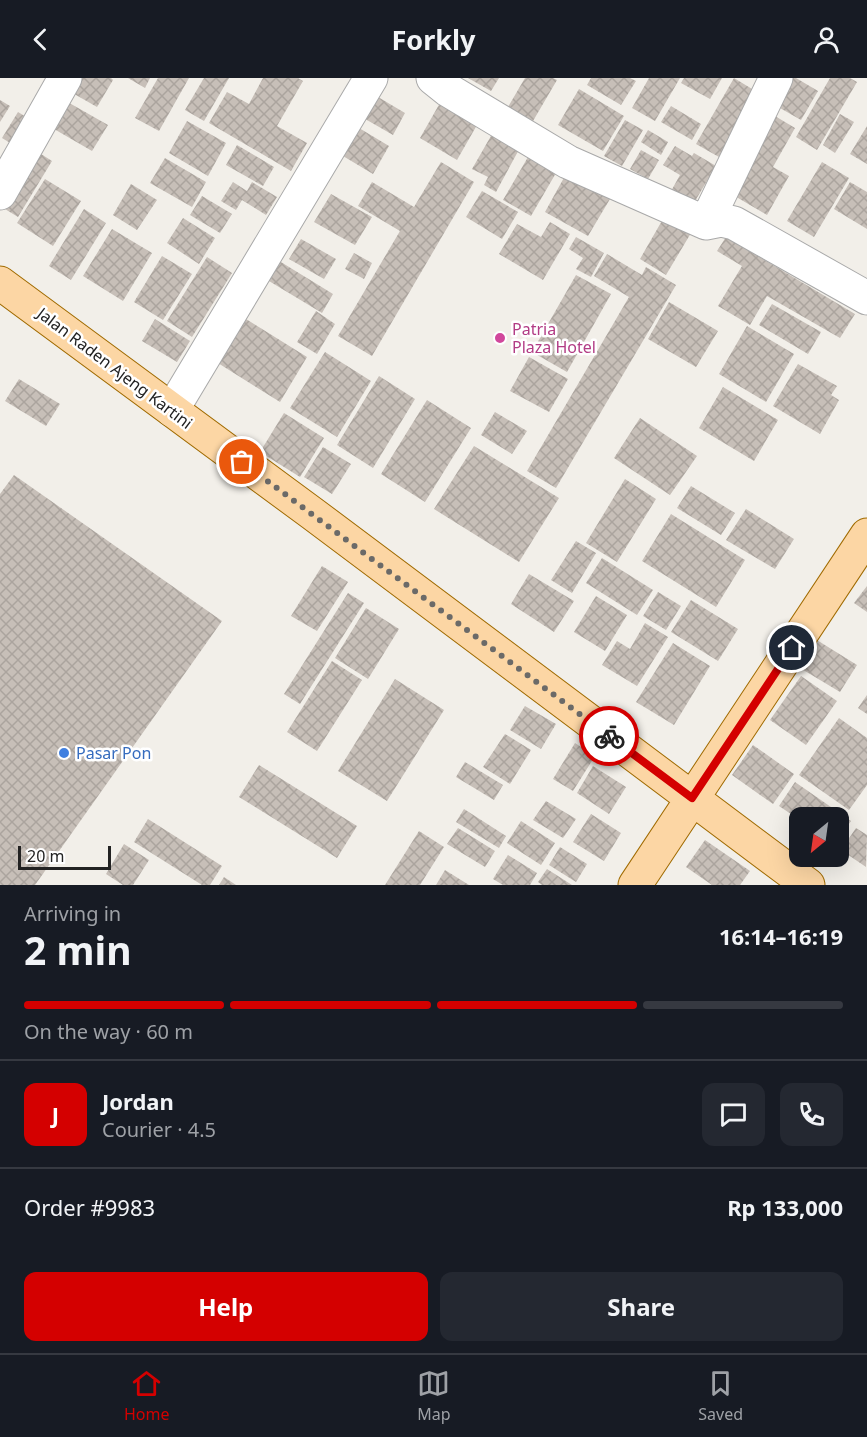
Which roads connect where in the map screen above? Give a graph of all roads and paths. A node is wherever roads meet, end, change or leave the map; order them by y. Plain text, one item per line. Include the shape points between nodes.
1 (65, 78) edge
2 (371, 78) edge
3 (432, 78) edge
4 (776, 78) edge
5 (0, 193) edge
6 (706, 223) junction
7 (0, 283) edge
8 (867, 298) edge
9 (172, 410) junction
10 (867, 536) edge
11 (692, 798) junction
12 (635, 885) edge
13 (808, 885) edge

1 - 5 street
2 - 9 street
3 - 6 street via 568,162
4 - 6 street
6 - 8 street via 734,223
7 - 9 main road, Jalan Raden Ajeng Kartini
9 - 11 main road, Jalan Raden Ajeng Kartini
10 - 11 main road
11 - 12 main road
11 - 13 main road, Jalan Raden Ajeng Kartini

